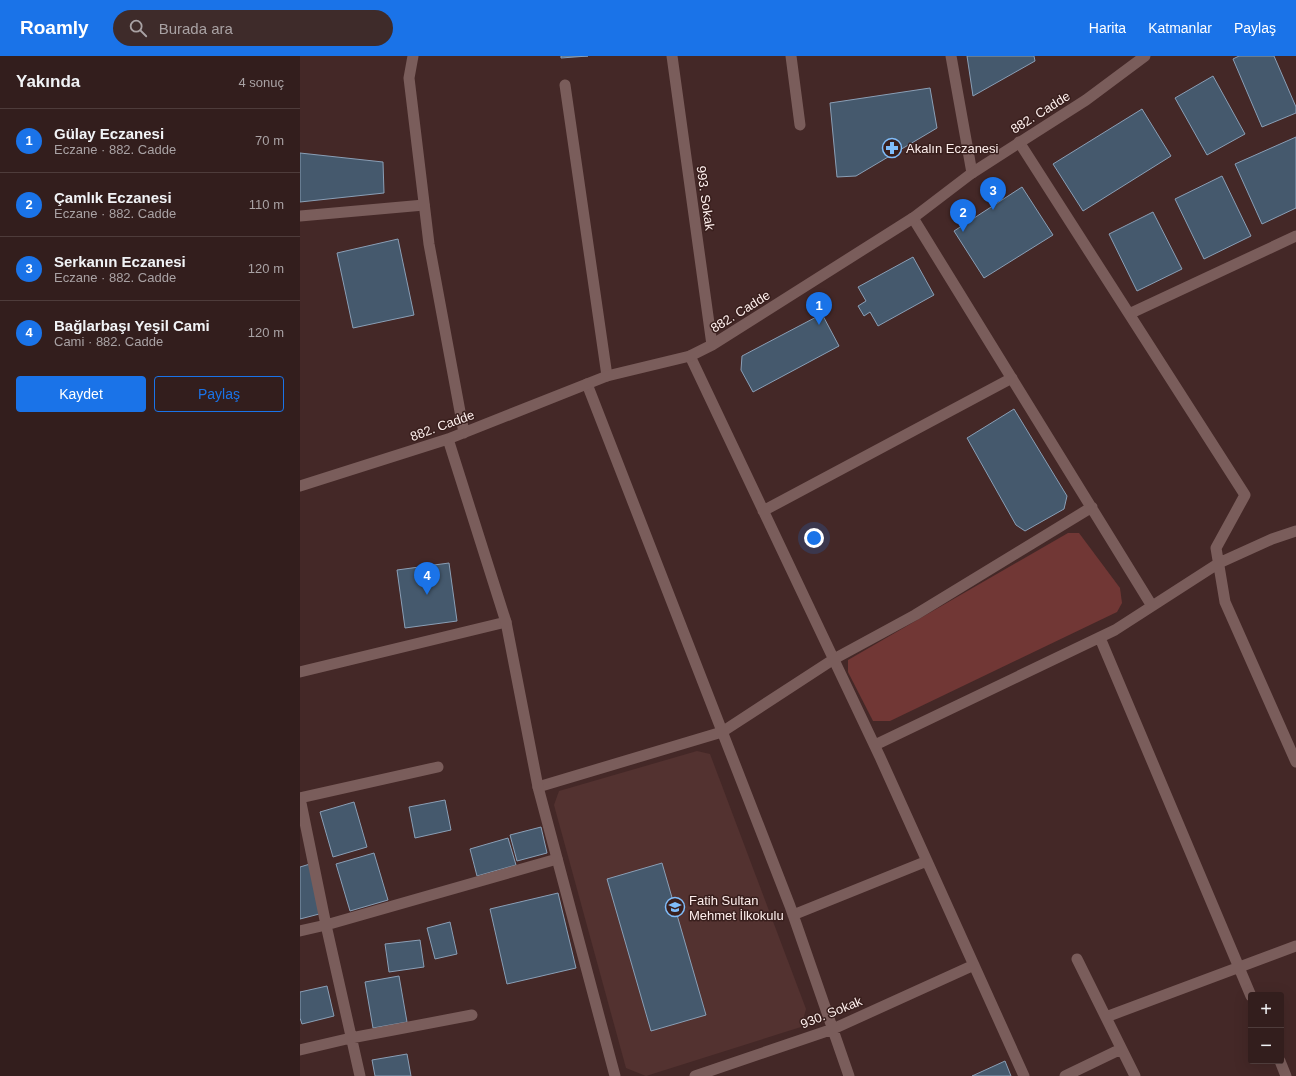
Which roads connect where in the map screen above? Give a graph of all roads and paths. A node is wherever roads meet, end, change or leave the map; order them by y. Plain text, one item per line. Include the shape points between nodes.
1 (413, 56) edge
2 (672, 56) edge
3 (791, 56) edge
4 (951, 56) edge
5 (1145, 56) edge
6 (565, 85) dead end
7 (800, 125) dead end
8 (1019, 142) junction
9 (972, 173) junction
10 (424, 205) junction
11 (300, 216) edge
12 (913, 218) junction
13 (1294, 241) edge
14 (1129, 314) junction
15 (712, 345) junction
16 (690, 356) junction
17 (607, 376) junction
18 (1012, 378) junction
19 (588, 384) junction
20 (464, 433) junction
21 (448, 439) junction
22 (300, 486) edge
23 (1092, 507) junction
24 (763, 511) junction
25 (1296, 531) edge
26 (1219, 563) junction
27 (1152, 606) junction
28 (506, 622) junction
29 (1100, 638) junction
30 (834, 659) junction
31 (300, 672) edge
32 (722, 732) junction
33 (875, 745) junction
34 (1296, 762) edge
35 (438, 767) dead end
36 (538, 786) junction
37 (300, 798) edge
38 (557, 859) junction
39 (927, 861) junction
40 (793, 915) junction
41 (326, 925) junction
42 (300, 931) edge
43 (1296, 946) edge
44 (1077, 959) dead end
45 (974, 965) junction
46 (1238, 967) junction
47 (1249, 992) edge
48 (472, 1015) dead end
49 (1106, 1017) junction
50 (833, 1029) junction
51 (351, 1038) junction
52 (1121, 1049) junction
53 (300, 1050) edge
54 (1281, 1064) edge
55 (360, 1076) edge
56 (615, 1076) edge
57 (695, 1076) edge
58 (849, 1076) edge
59 (1024, 1076) edge
60 (1065, 1076) edge
61 (1135, 1076) edge
62 (1286, 1076) edge

1 - 10 street via 409,78
2 - 15 street, 993. Sokak
3 - 7 street
4 - 9 street
5 - 8 street, 882. Cadde via 1086,100
6 - 17 street
8 - 9 street, 882. Cadde
8 - 14 street
9 - 12 street, 882. Cadde
10 - 11 street
10 - 20 street
12 - 15 street, 882. Cadde
12 - 18 street
13 - 14 street
14 - 26 street via 1245,495 1216,548
15 - 16 street, 882. Cadde
16 - 17 street, 882. Cadde
16 - 24 street
17 - 19 street, 882. Cadde
18 - 23 street
18 - 24 street
19 - 20 street, 882. Cadde
19 - 32 street
20 - 21 street, 882. Cadde
21 - 22 street, 882. Cadde
21 - 28 street
23 - 27 street
23 - 30 street via 916,615
24 - 30 street
25 - 26 street
26 - 27 street
26 - 34 street via 1225,602
27 - 29 street
28 - 31 street
28 - 36 street
29 - 33 street
29 - 46 street
30 - 32 street
30 - 33 street
32 - 36 street
32 - 40 street
33 - 39 street
35 - 37 street
36 - 38 street
37 - 41 street
38 - 41 street
38 - 56 street
39 - 40 street
39 - 45 street
40 - 50 street
41 - 42 street
41 - 51 street
43 - 46 street
44 - 49 street
45 - 50 street, 930. Sokak
45 - 59 street
46 - 47 street
46 - 49 street
48 - 51 street
49 - 52 street
50 - 57 street, 930. Sokak
50 - 58 street
51 - 53 street
51 - 55 street
52 - 60 street
52 - 61 street
54 - 62 street

